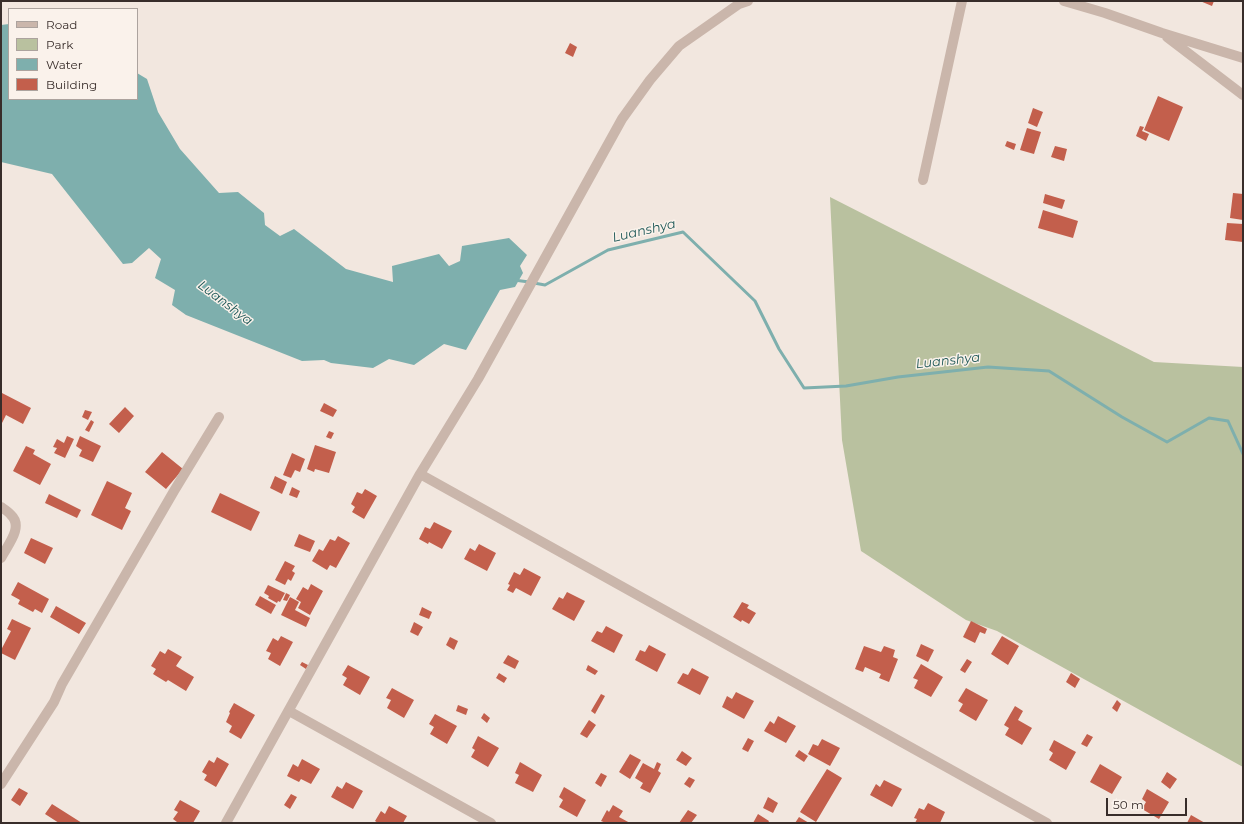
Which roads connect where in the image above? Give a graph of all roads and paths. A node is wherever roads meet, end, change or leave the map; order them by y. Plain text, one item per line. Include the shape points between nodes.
1 (748, 1) edge
2 (962, 1) edge
3 (1064, 1) edge
4 (1162, 33) junction
5 (1243, 58) edge
6 (1243, 96) edge
7 (923, 180) dead end
8 (219, 416) dead end
9 (420, 474) junction
10 (1, 507) edge
11 (1, 558) edge
12 (289, 711) junction
13 (1, 784) edge
14 (226, 823) edge
15 (491, 823) edge
16 (1047, 823) edge

1 - 9 street via 739,4 679,46 622,119 478,379
2 - 7 street
3 - 4 street
4 - 5 street
4 - 6 street
8 - 13 street via 62,684 54,702
9 - 12 street
9 - 16 street
10 - 11 street via 12,515 16,524 15,532
12 - 14 street
12 - 15 street

